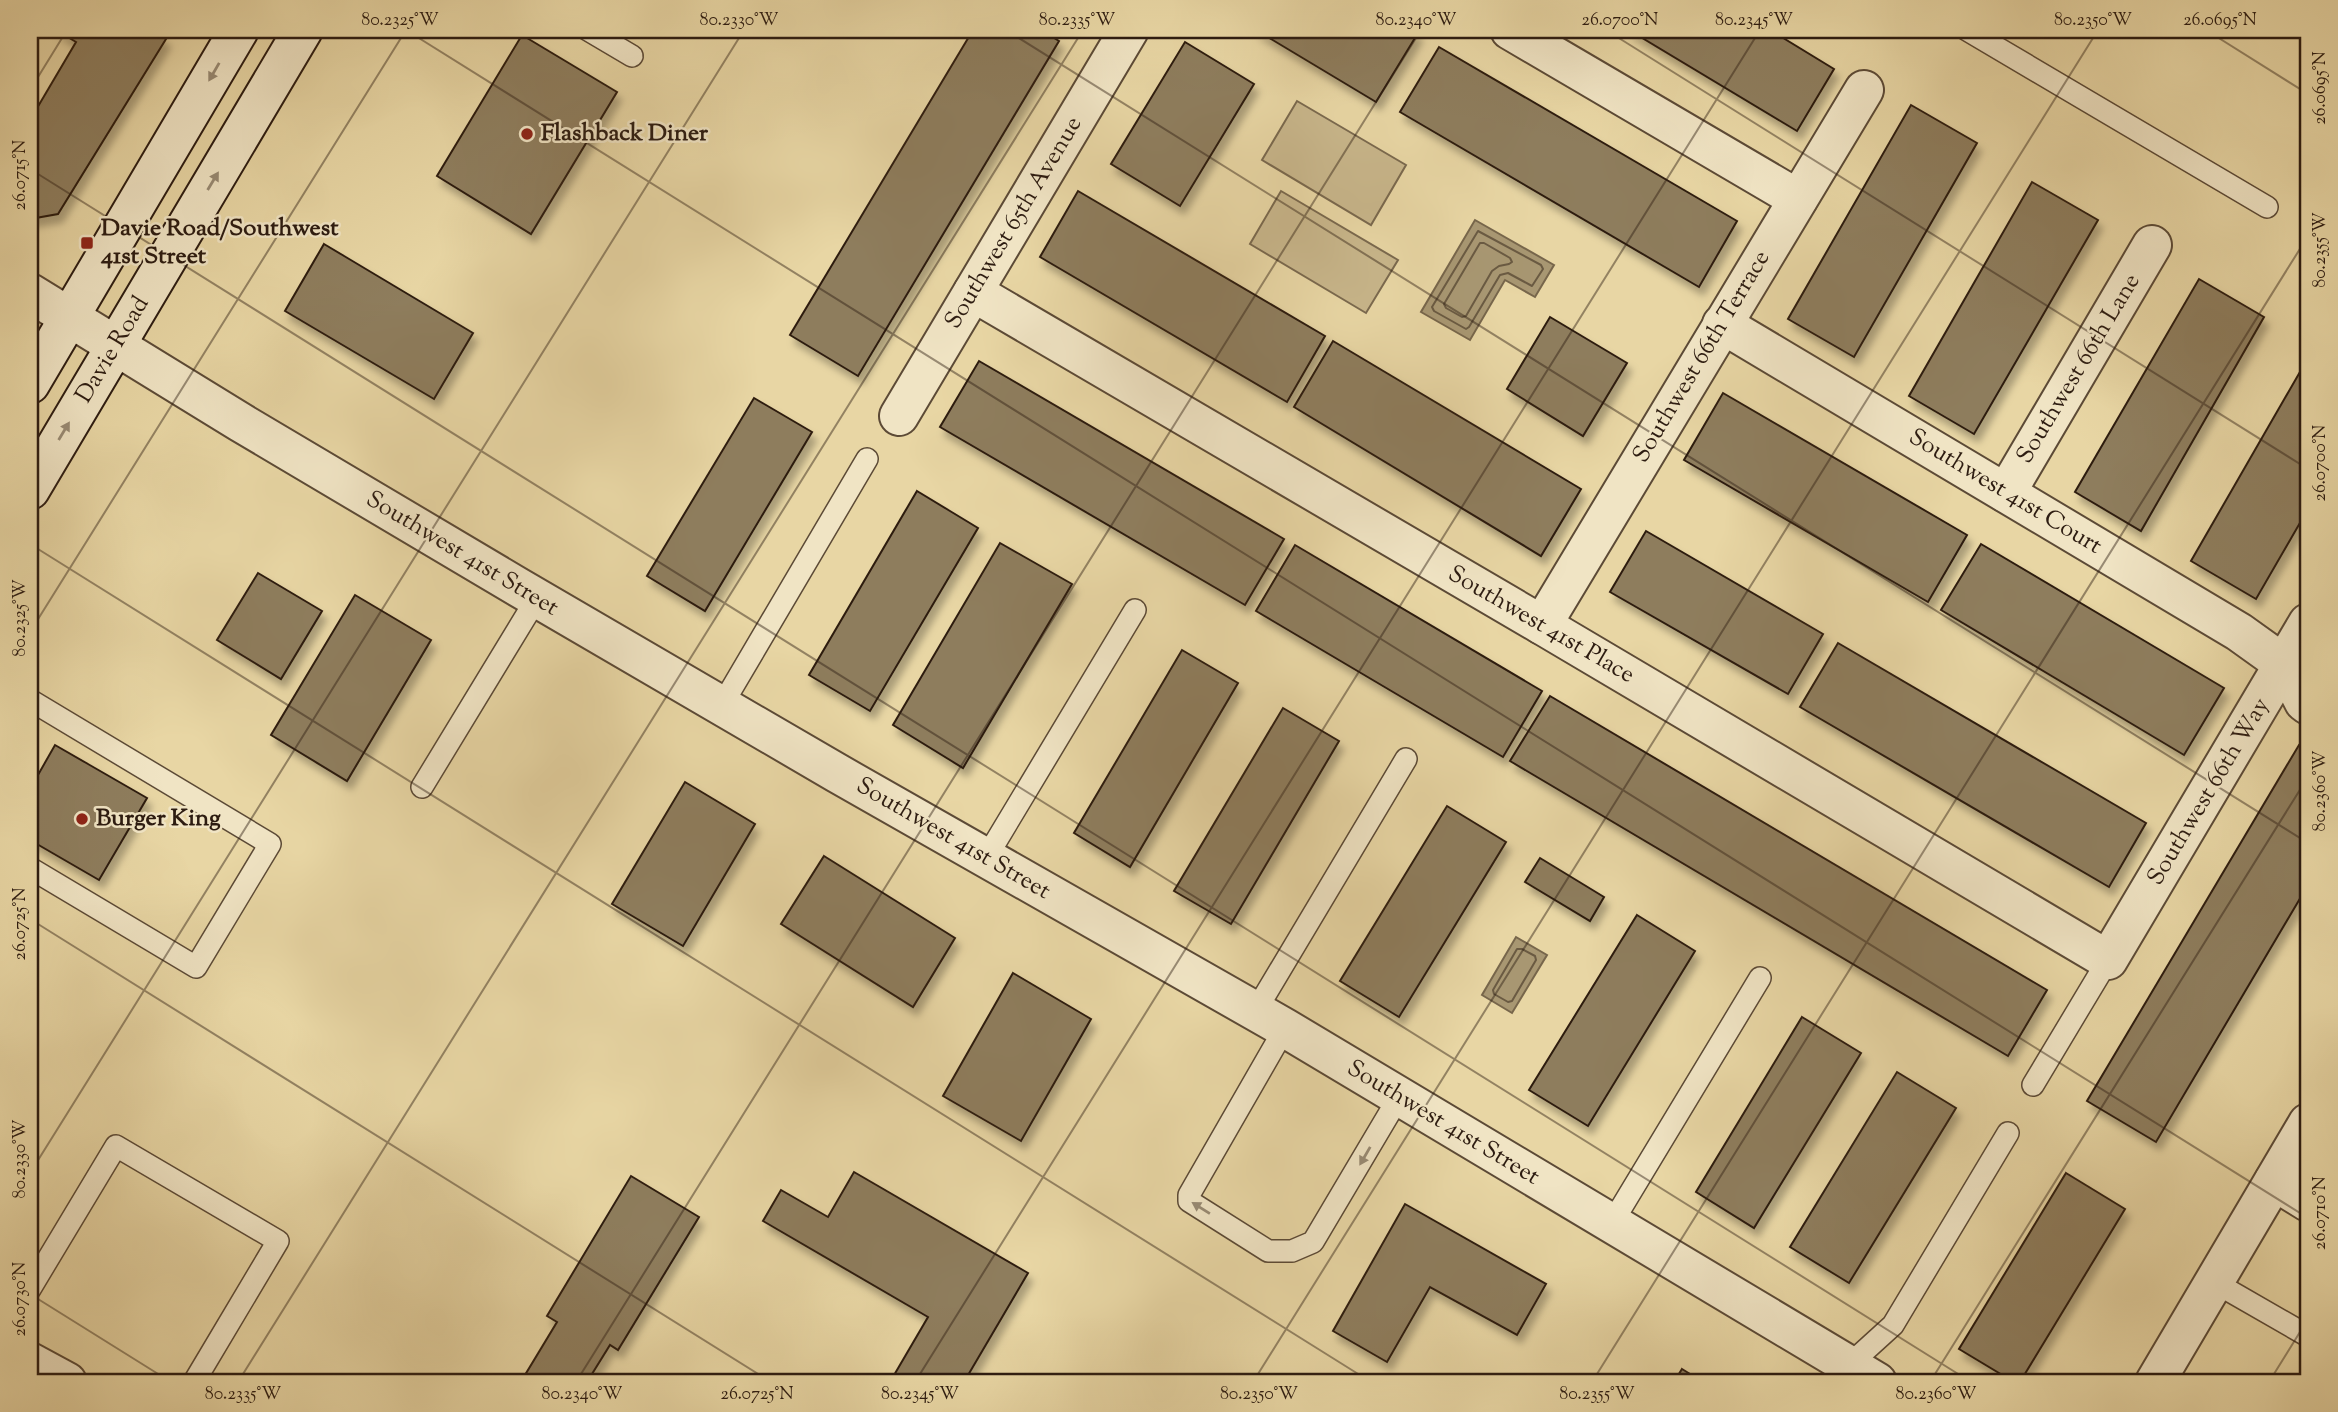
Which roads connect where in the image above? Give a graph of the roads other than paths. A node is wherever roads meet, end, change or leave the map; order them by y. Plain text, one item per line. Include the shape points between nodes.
1 (239, 30) edge
2 (303, 30) edge
3 (588, 30) edge
4 (1129, 30) edge
5 (1510, 30) edge
6 (1967, 30) edge
7 (632, 56) dead end
8 (1864, 90) dead end
9 (1798, 199) junction
10 (2267, 208) dead end
11 (2152, 245) dead end
12 (973, 292) junction
13 (30, 293) edge
14 (69, 317) junction
15 (1722, 324) junction
16 (116, 345) junction
17 (30, 384) edge
18 (899, 416) dead end
19 (867, 460) dead end
20 (30, 490) edge
21 (2006, 493) junction
22 (537, 598) junction
23 (1135, 610) dead end
24 (2308, 623) edge
25 (1542, 625) junction
26 (2297, 669) edge
27 (30, 700) edge
28 (722, 705) junction
29 (2308, 705) edge
30 (1406, 760) dead end
31 (422, 786) dead end
32 (986, 858) junction
33 (30, 867) edge
34 (2108, 960) junction
35 (1760, 978) dead end
36 (1270, 1020) junction
37 (2033, 1085) dead end
38 (1399, 1097) junction
39 (2308, 1123) edge
40 (2008, 1133) dead end
41 (2274, 1181) junction
42 (2308, 1202) edge
43 (1612, 1223) junction
44 (2214, 1282) junction
45 (30, 1289) edge
46 (2308, 1336) edge
47 (30, 1362) edge
48 (1855, 1377) edge
49 (67, 1382) edge
50 (194, 1382) edge
51 (2155, 1382) edge

1 -> 14 street
16 -> 2 street, Davie Road
3 - 7 lane
4 - 12 street, Southwest 65th Avenue
5 - 9 street
6 - 10 lane
8 - 9 street, Southwest 66th Terrace
9 - 15 street, Southwest 66th Terrace
11 - 21 street, Southwest 66th Lane
12 - 18 street, Southwest 65th Avenue
12 - 25 street, Southwest 41st Place
13 - 14 street, Southwest 41st Street
14 - 16 street, Southwest 41st Street
14 - 17 street
15 - 21 street, Southwest 41st Court
15 - 25 street, Southwest 66th Terrace
20 -> 16 street, Davie Road
16 - 22 street, Southwest 41st Street
19 - 28 lane
21 - 26 street, Southwest 41st Court
22 - 28 street, Southwest 41st Street
22 - 31 lane
23 - 32 lane
24 - 26 street, Southwest 66th Way
25 - 34 street, Southwest 41st Place
26 - 29 street, Southwest 41st Court
26 - 34 street, Southwest 66th Way
27 - 33 lane via 270,844 196,967
28 - 32 street, Southwest 41st Street
30 - 36 lane
32 - 36 street, Southwest 41st Street
34 - 37 lane
35 - 43 lane
36 - 38 street, Southwest 41st Street
38 -> 36 lane via 1313,1242 1292,1251 1268,1251 1189,1201 1189,1195
38 - 43 street, Southwest 41st Street
39 - 41 street
40 - 48 lane via 1893,1325
41 - 42 street
41 - 44 street
43 - 48 street, Southwest 41st Street
44 - 46 lane
44 - 51 street
45 - 50 lane via 116,1146 278,1241
47 - 49 street

